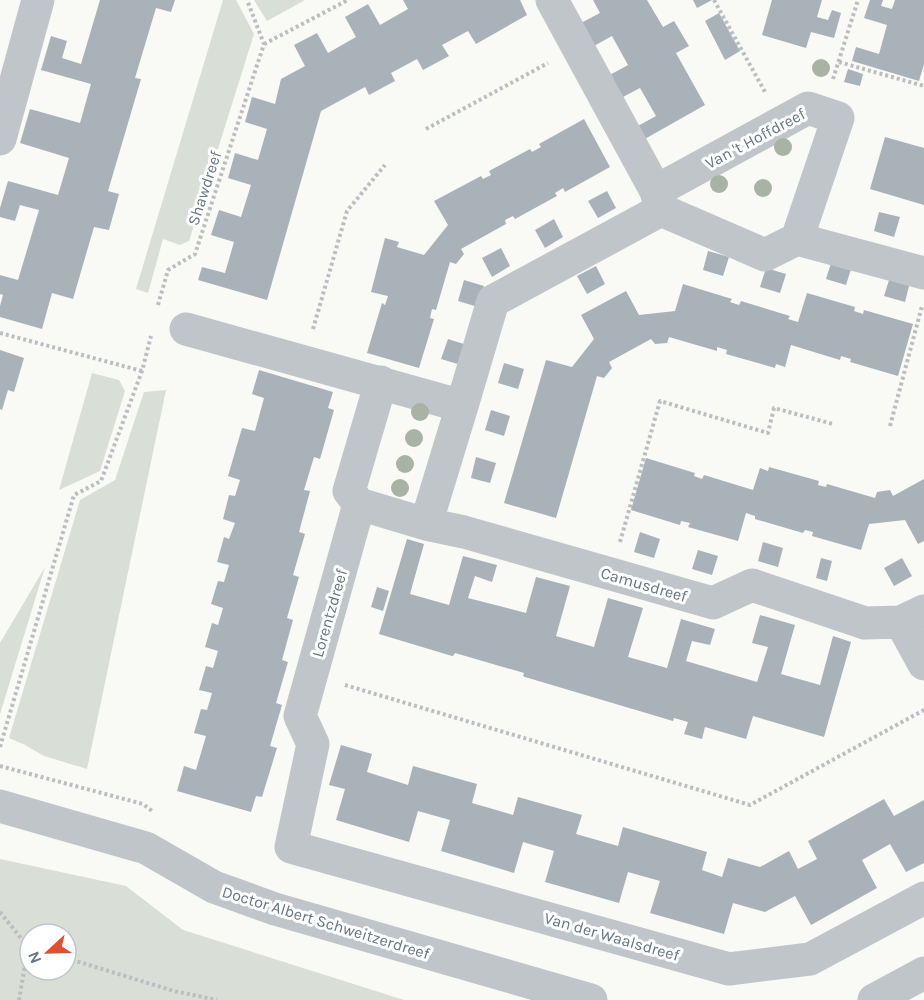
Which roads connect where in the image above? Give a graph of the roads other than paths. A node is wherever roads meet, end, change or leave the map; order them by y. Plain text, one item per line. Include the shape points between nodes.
1 (39, 0) edge
2 (552, 0) edge
3 (0, 139) edge
4 (658, 200) junction
5 (797, 239) junction
6 (924, 273) edge
7 (186, 329) dead end
8 (381, 382) junction
9 (462, 405) junction
10 (359, 504) junction
11 (426, 524) junction
12 (913, 616) edge
13 (924, 664) edge
14 (0, 806) edge
15 (291, 847) joint
16 (924, 898) edge
17 (924, 973) edge
18 (591, 1000) edge
19 (874, 1000) edge

1 - 3 street
2 - 4 street
4 - 5 street via 765,255
4 - 5 street, Van 't Hoffdreef via 808,108 838,118
4 - 9 street via 493,301
5 - 6 street
7 - 8 street
8 - 9 street
8 - 10 street, Lorentzdreef via 349,491
9 - 11 street
10 - 11 street, Camusdreef
10 - 15 street, Lorentzdreef via 300,716 313,744
11 - 12 street, Camusdreef via 713,603 752,585 865,623
12 - 13 street
14 - 18 street, Doctor Albert Schweitzerdreef via 146,848 214,887 275,909
15 - 16 street, Van der Waalsdreef via 729,969 810,959
17 - 19 street

